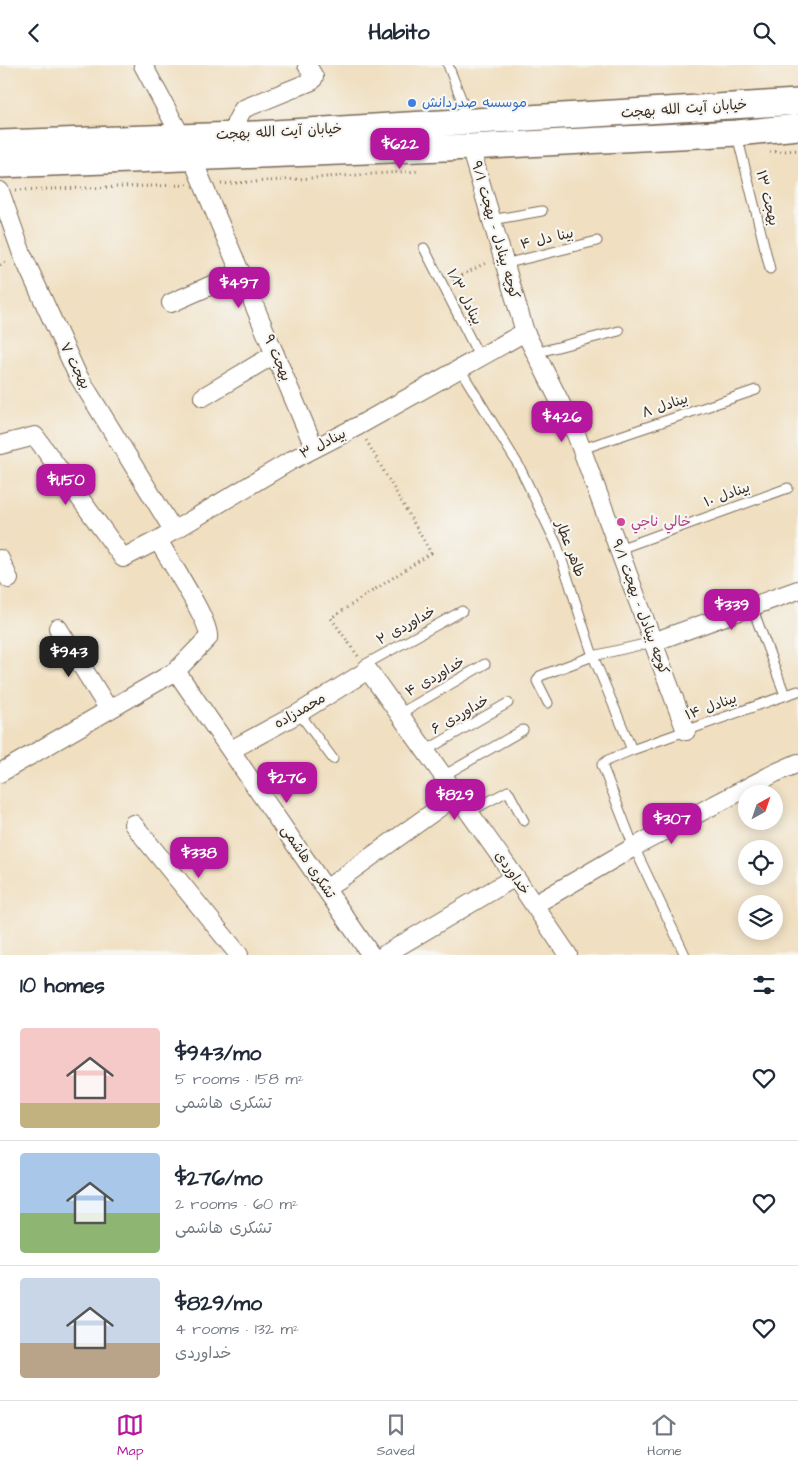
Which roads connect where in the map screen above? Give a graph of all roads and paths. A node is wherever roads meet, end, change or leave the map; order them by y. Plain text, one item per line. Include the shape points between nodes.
1 (143, 65) edge
2 (307, 65) edge
3 (448, 65) edge
4 (798, 101) edge
5 (465, 122) junction
6 (798, 127) edge
7 (238, 135) junction
8 (181, 136) junction
9 (0, 143) edge
10 (739, 143) junction
11 (470, 147) junction
12 (798, 150) edge
13 (192, 158) junction
14 (0, 165) edge
15 (427, 171) dead end
16 (203, 185) junction
17 (5, 190) edge
18 (542, 211) dead end
19 (491, 220) junction
20 (597, 241) dead end
21 (424, 248) dead end
22 (502, 259) junction
23 (770, 269) dead end
24 (241, 272) junction
25 (443, 285) junction
26 (171, 303) dead end
27 (619, 331) dead end
28 (525, 332) junction
29 (535, 353) junction
30 (276, 354) junction
31 (480, 357) junction
32 (460, 369) junction
33 (756, 390) dead end
34 (203, 397) dead end
35 (358, 426) junction
36 (0, 445) edge
37 (314, 447) junction
38 (582, 449) junction
39 (788, 488) dead end
40 (173, 529) junction
41 (158, 540) junction
42 (619, 549) junction
43 (0, 559) edge
44 (9, 579) dead end
45 (798, 590) edge
46 (752, 607) junction
47 (462, 611) dead end
48 (58, 628) dead end
49 (653, 642) junction
50 (593, 656) junction
51 (485, 664) dead end
52 (366, 668) junction
53 (176, 671) junction
54 (798, 691) edge
55 (785, 695) junction
56 (508, 703) dead end
57 (548, 703) dead end
58 (109, 710) junction
59 (300, 713) junction
60 (399, 714) junction
61 (523, 730) dead end
62 (686, 731) junction
63 (231, 750) junction
64 (632, 750) junction
65 (426, 751) junction
66 (333, 759) dead end
67 (798, 763) edge
68 (1, 770) edge
69 (443, 776) junction
70 (457, 795) junction
71 (469, 813) junction
72 (524, 821) dead end
73 (133, 823) dead end
74 (634, 847) junction
75 (515, 877) junction
76 (326, 889) junction
77 (534, 905) junction
78 (239, 955) edge
79 (371, 955) edge
80 (384, 955) edge
81 (568, 955) edge
82 (685, 955) edge

1 - 8 street
2 - 7 street via 314,77 312,81 243,109 236,122
3 - 5 lane via 462,101
4 - 5 main road, خیابان آیت الله بهجت
5 - 7 main road, خیابان آیت الله بهجت
6 - 10 main road, خیابان آیت الله بهجت
7 - 8 main road, خیابان آیت الله بهجت
8 - 9 main road, خیابان آیت الله بهجت
10 - 11 main road, خیابان آیت الله بهجت
10 - 12 path
10 - 23 lane, بهجت ۱۳
11 - 13 main road, خیابان آیت الله بهجت
11 - 19 street, کوچه بینادل - بهجت ۹/۱
13 - 14 main road, خیابان آیت الله بهجت
13 - 16 street, بهجت ۹
15 - 16 path
16 - 17 path
16 - 24 street, بهجت ۹
17 - 40 street, بهجت ۷ via 22,255 77,374
18 - 19 lane
19 - 22 street, کوچه بینادل - بهجت ۹/۱
20 - 22 lane, بینا دل ۴
21 - 25 lane, بینادل ۱/۳
22 - 25 path
22 - 28 street, کوچه بینادل - بهجت ۹/۱
24 - 26 street
24 - 30 street, بهجت ۹
25 - 31 lane, بینادل ۱/۳
27 - 29 lane
28 - 29 street, کوچه بینادل - بهجت ۹/۱
28 - 31 street, بینادل ۳
29 - 38 street, کوچه بینادل - بهجت ۹/۱
30 - 34 street
30 - 37 street, بهجت ۹
31 - 32 street, بینادل ۳
32 - 35 street, بینادل ۳
32 - 50 lane, طاهر عطار via 519,466 557,545
33 - 38 lane, بینادل ۸
35 - 37 street, بینادل ۳
35 - 52 path via 431,553 331,618
36 - 41 street, بینادل ۳ via 35,436 123,558
37 - 40 street, بینادل ۳
38 - 42 street, کوچه بینادل - بهجت ۹/۱
39 - 42 lane, بینادل ۱۰
40 - 41 street, بینادل ۳
41 - 53 street via 202,613 210,633 205,643
42 - 49 street, کوچه بینادل - بهجت ۹/۱
43 - 44 street
45 - 46 street
46 - 49 street
46 - 55 lane
47 - 52 lane, خداوردی ۲
48 - 58 street
49 - 50 lane
49 - 62 street, کوچه بینادل - بهجت ۹/۱
50 - 57 lane via 538,678
50 - 64 lane, طاهر عطار
51 - 60 lane, خداوردی ۴
52 - 59 street, محمدزاده
52 - 60 street, خداوردی
53 - 58 street
53 - 63 street, تشکری هاشمی
54 - 55 lane, بینادل ۱۴
55 - 62 lane, بینادل ۱۴
56 - 65 lane, خداوردی ۶
58 - 68 street
59 - 63 street, محمدزاده
59 - 66 lane
60 - 65 street, خداوردی
61 - 69 lane
62 - 64 lane, بینادل ۱۴
63 - 76 street, تشکری هاشمی
64 - 74 lane, بینادل ۱۴ via 602,765
65 - 69 street, خداوردی
67 - 74 street
69 - 70 street, خداوردی
70 - 71 street, خداوردی
70 - 76 street
71 - 72 lane via 508,791
71 - 75 street, خداوردی
73 - 78 street
74 - 77 street
74 - 82 lane
75 - 77 street, خداوردی
75 - 80 street
76 - 79 street, تشکری هاشمی
77 - 81 street, خداوردی

